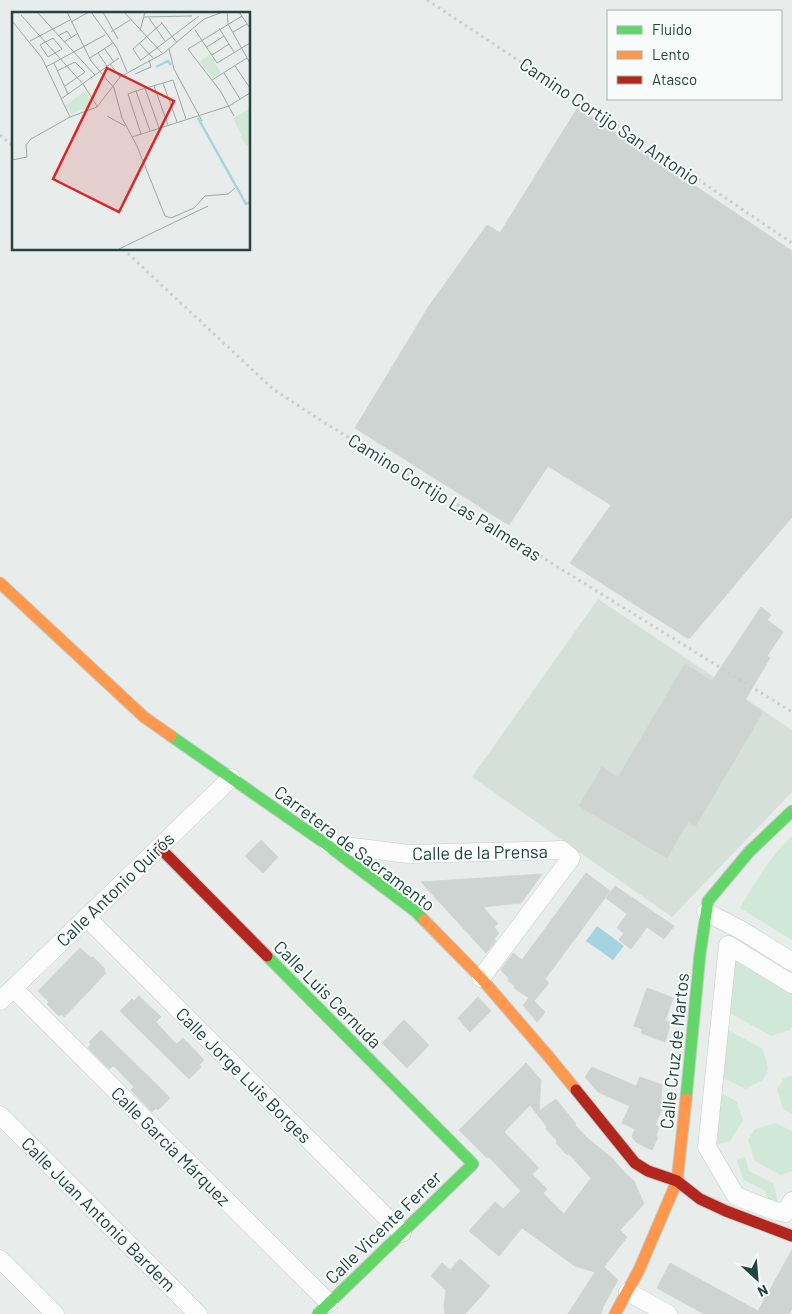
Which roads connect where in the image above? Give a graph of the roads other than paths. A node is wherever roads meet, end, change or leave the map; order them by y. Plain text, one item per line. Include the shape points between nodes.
1 (0, 583) edge
2 (231, 778) junction
3 (792, 811) edge
4 (326, 844) junction
5 (159, 848) junction
6 (706, 912) junction
7 (86, 918) junction
8 (792, 962) edge
9 (481, 978) junction
10 (792, 984) edge
11 (13, 988) junction
12 (0, 1001) edge
13 (0, 1115) edge
14 (473, 1164) joint
15 (676, 1181) junction
16 (792, 1191) edge
17 (786, 1206) edge
18 (772, 1229) junction
19 (402, 1233) junction
20 (792, 1236) edge
21 (0, 1259) edge
22 (628, 1292) junction
23 (324, 1309) edge
24 (55, 1314) edge
25 (198, 1314) edge
26 (615, 1314) edge
27 (668, 1314) edge

1 - 2 street, Carretera de Sacramento via 144,717
2 - 4 street, Carretera de Sacramento
2 - 5 street, Calle Antonio Quirós
3 - 6 street, Calle Cruz de Martos via 743,859 708,900
4 - 9 street, Carretera de Sacramento via 416,911
4 - 9 street, Calle de la Prensa via 408,854 562,850 571,858
5 - 7 street, Calle Antonio Quirós
5 - 14 street, Calle Luis Cernuda
6 - 8 street
6 - 15 street, Calle Cruz de Martos
7 - 11 street, Calle Antonio Quirós
7 - 19 street, Calle Jorge Luis Borges
9 - 15 street, Carretera de Sacramento via 635,1163
10 - 17 street via 728,945 707,1147 736,1196 772,1210
11 - 12 street, Calle Antonio Quirós
11 - 23 street, Calle García Márquez
13 - 25 street, Calle Juan Antonio Bardem
14 - 19 street, Calle Vicente Ferrer
15 - 18 street, Carretera de Sacramento via 700,1200
15 - 22 street, Calle Cruz de Martos
16 - 17 street
17 - 18 street
18 - 20 street, Carretera de Sacramento
19 - 23 street, Calle Vicente Ferrer
21 - 24 street
22 - 26 street, Calle Cruz de Martos
22 - 27 street

